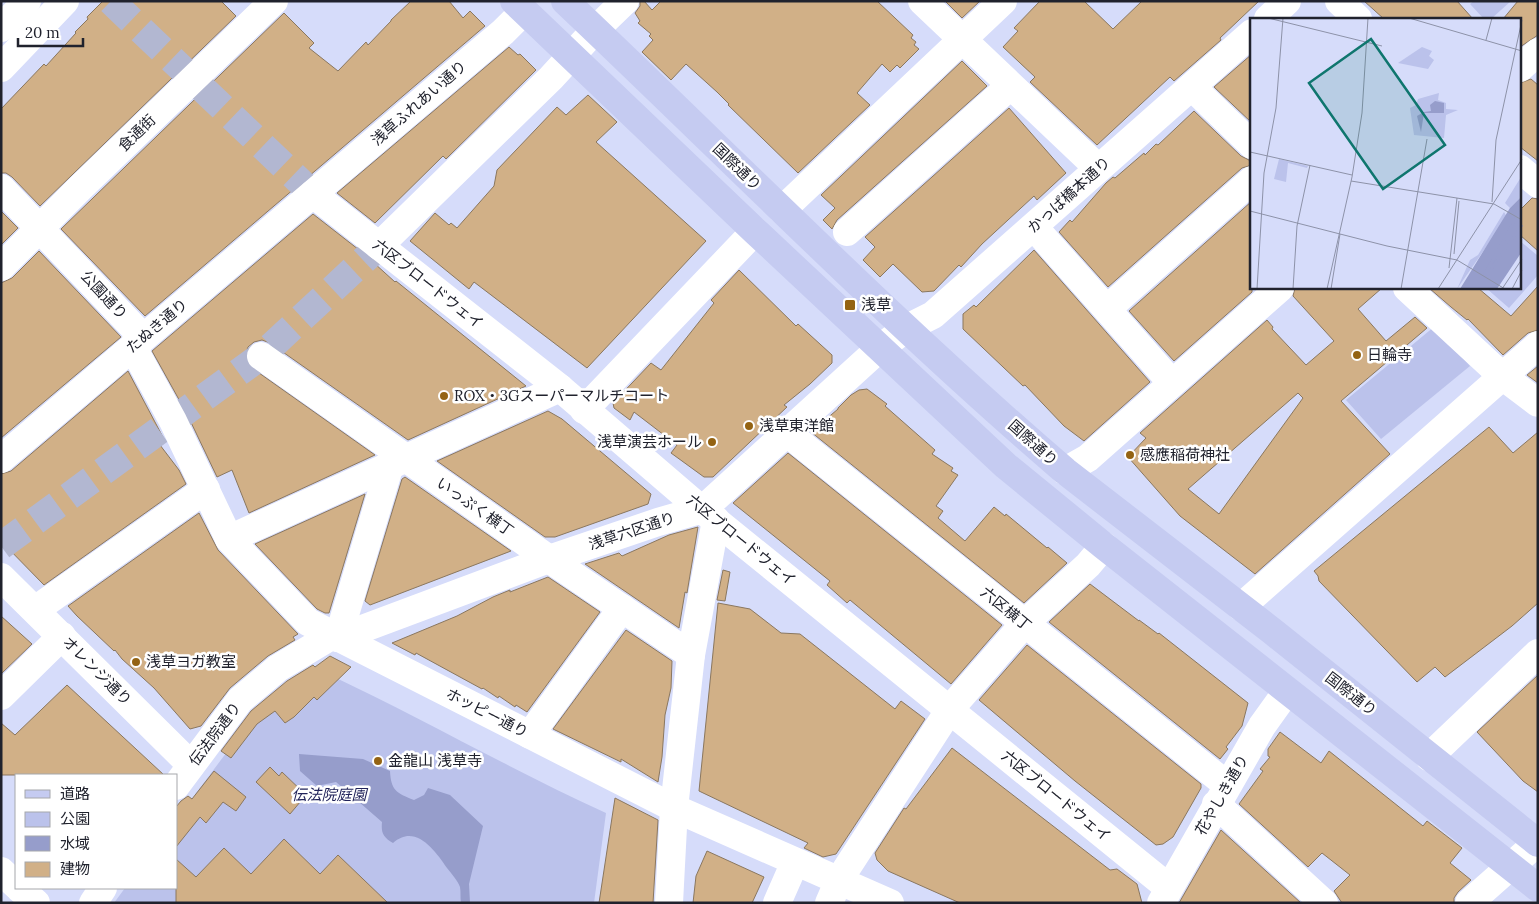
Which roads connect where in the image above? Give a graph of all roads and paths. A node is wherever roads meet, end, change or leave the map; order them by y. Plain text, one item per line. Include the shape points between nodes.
1 (27, 1) edge
2 (65, 1) edge
3 (274, 1) edge
4 (565, 1) edge
5 (625, 1) edge
6 (922, 1) edge
7 (1003, 1) edge
8 (1287, 1) edge
9 (1339, 1) edge
10 (519, 6) edge
11 (1269, 18) edge
12 (1357, 18) edge
13 (1, 28) edge
14 (595, 30) junction
15 (1250, 35) edge
16 (962, 39) junction
17 (572, 56) junction
18 (1, 68) edge
19 (1010, 86) junction
20 (1192, 87) junction
21 (1250, 142) edge
22 (1098, 168) junction
23 (1522, 170) edge
24 (1250, 182) edge
25 (1538, 184) edge
26 (1, 188) edge
27 (314, 194) junction
28 (782, 210) junction
29 (1034, 227) junction
30 (41, 228) junction
31 (755, 231) junction
32 (847, 232) dead end
33 (379, 246) junction
34 (1, 267) edge
35 (1279, 289) edge
36 (1408, 289) edge
37 (1107, 309) junction
38 (907, 328) junction
39 (136, 343) junction
40 (1538, 345) edge
41 (880, 348) junction
42 (260, 356) dead end
43 (1501, 375) junction
44 (1172, 383) junction
45 (560, 388) junction
46 (1538, 403) edge
47 (584, 410) junction
48 (173, 421) joint
49 (786, 432) junction
50 (1, 459) edge
51 (397, 463) junction
52 (1065, 471) junction
53 (206, 489) junction
54 (709, 514) junction
55 (229, 539) junction
56 (1104, 546) junction
57 (549, 559) junction
58 (1, 577) edge
59 (1241, 607) junction
60 (622, 608) junction
61 (35, 610) junction
62 (1024, 624) junction
63 (62, 636) junction
64 (336, 636) junction
65 (1538, 653) edge
66 (691, 655) junction
67 (1287, 691) junction
68 (1, 696) edge
69 (950, 709) junction
70 (530, 735) junction
71 (1429, 756) junction
72 (184, 776) edge
73 (1221, 795) junction
74 (674, 808) junction
75 (1538, 842) edge
76 (795, 862) junction
77 (1510, 866) junction
78 (1, 871) edge
79 (15, 884) edge
80 (1538, 888) edge
81 (20, 889) edge
82 (103, 889) edge
83 (834, 891) edge
84 (1165, 895) edge
85 (881, 901) edge
86 (36, 903) edge
87 (93, 903) edge
88 (670, 903) edge
89 (778, 903) edge
90 (1324, 903) edge
91 (1469, 903) edge

1 - 13 street
2 - 18 street
3 - 30 street, 食通街
4 - 14 main road, 国際通り
5 - 14 street
6 - 16 street
7 - 16 street
8 - 11 street
9 - 12 street
10 - 17 main road
10 - 27 street, 浅草ふれあい通り via 503,32
14 - 17 street
14 - 28 main road, 国際通り
15 - 20 street, かっぱ橋本通り
16 - 19 street
16 - 28 street
17 - 31 main road
17 - 33 street
19 - 22 street
19 - 32 street
20 - 21 street
20 - 22 street, かっぱ橋本通り
22 - 29 street, かっぱ橋本通り
23 - 25 street
24 - 37 street
26 - 30 street, 公園通り
27 - 33 street, 六区ブロードウェイ
27 - 39 street, たぬき通り
28 - 38 main road, 国際通り
29 - 37 street
29 - 38 street, かっぱ橋本通り via 933,315
30 - 34 street, 食通街
30 - 39 street, 公園通り via 136,330
31 - 41 main road
31 - 47 street
33 - 45 street, 六区ブロードウェイ
35 - 44 street
36 - 43 street
37 - 44 street
38 - 41 street, かっぱ橋本通り
38 - 52 main road, 国際通り
39 - 48 street, 公園通り via 137,355
39 - 50 street, たぬき通り
40 - 43 street
41 - 49 street, 浅草六区通り
41 - 56 main road via 1006,466
42 - 51 street, いっぷく横丁
43 - 46 street
43 - 59 street
44 - 52 street via 1088,458
45 - 47 street, 六区ブロードウェイ
45 - 51 street
47 - 54 street, 六区ブロードウェイ
48 - 53 street, ホッピー通り
49 - 54 street, 浅草六区通り
49 - 62 street, 六区横丁
51 - 55 street
51 - 57 street, いっぷく横丁
51 - 64 street
52 - 59 main road, 国際通り
53 - 55 street, ホッピー通り
53 - 61 street
54 - 57 street, 浅草六区通り via 658,522
54 - 66 street
54 - 69 street, 六区ブロードウェイ
55 - 64 street, ホッピー通り via 308,622
56 - 62 street via 1088,566
56 - 67 main road
57 - 60 street, いっぷく横丁
57 - 64 street, 浅草六区通り
58 - 61 street, オレンジ通り
59 - 71 main road, 国際通り
60 - 66 street, いっぷく横丁
60 - 70 street
61 - 63 street, オレンジ通り
62 - 69 street
62 - 73 street, 六区横丁
63 - 68 street
63 - 72 street, オレンジ通り
64 - 70 street, ホッピー通り
64 - 72 street, 伝法院通り via 278,668 240,700
65 - 71 street
66 - 74 street
67 - 73 street, 花やしき通り via 1270,713
67 - 77 main road
69 - 83 street
69 - 84 street, 六区ブロードウェイ
70 - 74 street, ホッピー通り
71 - 75 main road, 国際通り
73 - 84 street, 花やしき通り
73 - 90 street, 六区横丁
74 - 76 street, ホッピー通り
74 - 88 street
75 - 77 street
76 - 83 street, ホッピー通り
76 - 89 street
77 - 80 main road
77 - 91 street
78 - 79 street
81 - 86 street
82 - 87 street
83 - 85 street, ホッピー通り

